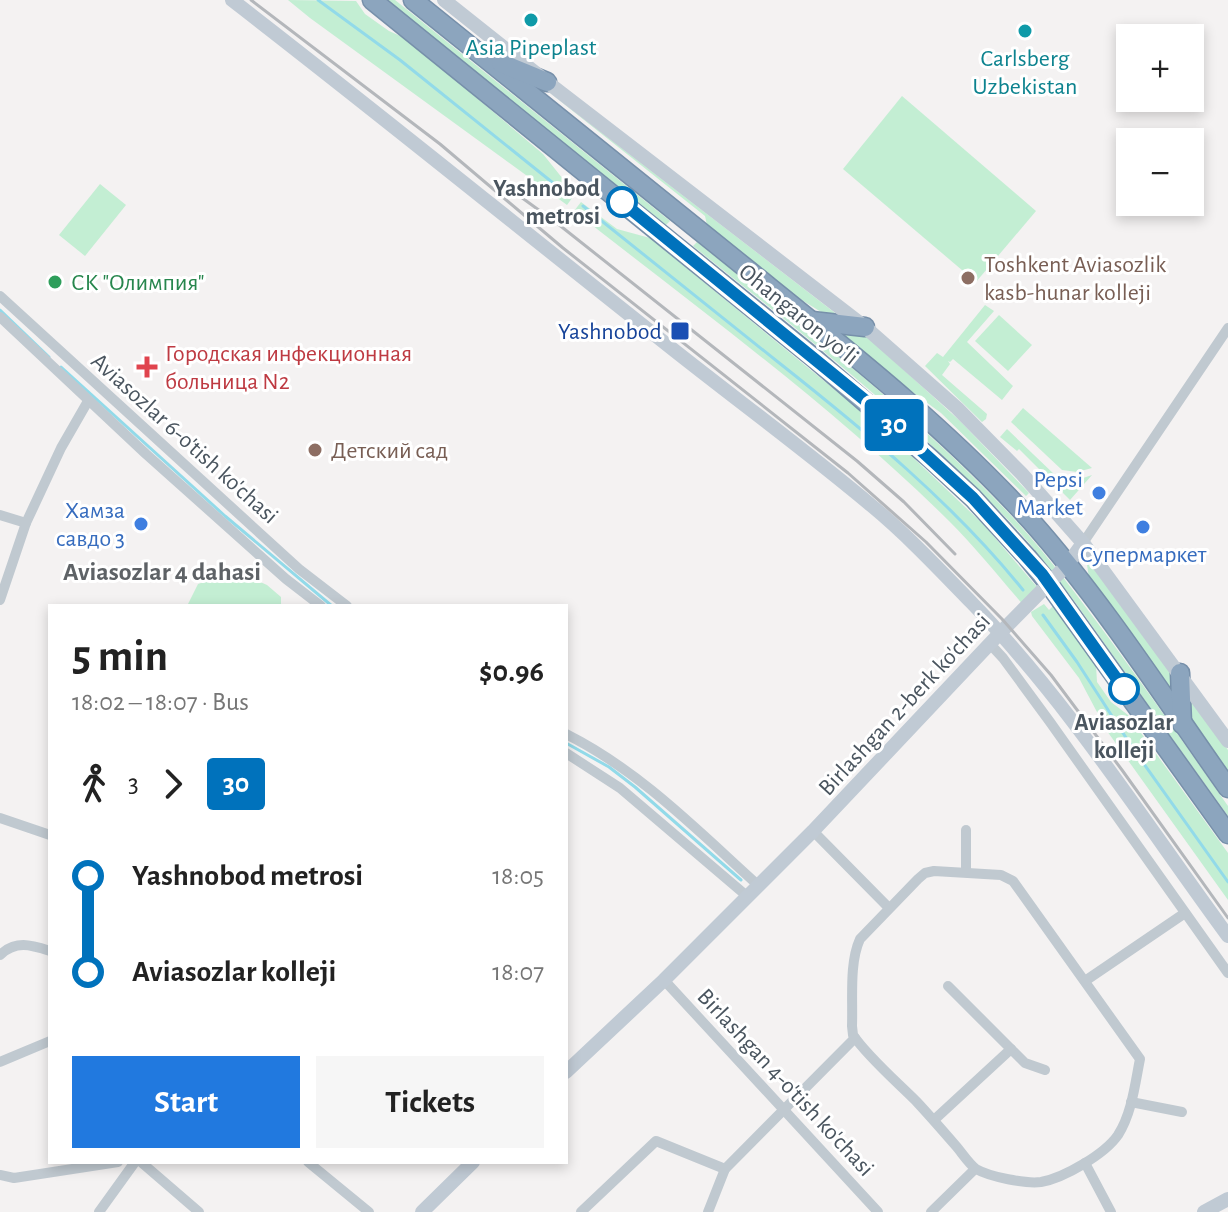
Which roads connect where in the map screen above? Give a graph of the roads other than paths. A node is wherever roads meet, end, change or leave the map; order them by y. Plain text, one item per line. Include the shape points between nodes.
1 (232, 0) edge
2 (372, 0) edge
3 (413, 0) edge
4 (444, 0) edge
5 (481, 55) junction
6 (547, 82) junction
7 (694, 226) junction
8 (688, 255) junction
9 (0, 296) edge
10 (0, 317) edge
11 (812, 321) junction
12 (865, 327) junction
13 (1228, 328) edge
14 (82, 384) junction
15 (88, 401) junction
16 (152, 449) junction
17 (0, 515) edge
18 (26, 523) junction
19 (1083, 543) junction
20 (1067, 565) junction
21 (1049, 584) junction
22 (0, 600) edge
23 (318, 604) edge
24 (340, 604) edge
25 (995, 638) junction
26 (1180, 673) junction
27 (1182, 724) junction
28 (568, 735) edge
29 (1228, 741) edge
30 (568, 754) edge
31 (1107, 768) junction
32 (615, 772) junction
33 (1090, 780) junction
34 (1228, 788) edge
35 (0, 818) edge
36 (966, 830) dead end
37 (813, 831) junction
38 (48, 834) edge
39 (1228, 834) edge
40 (966, 872) junction
41 (754, 891) junction
42 (889, 908) junction
43 (1185, 913) junction
44 (1228, 936) edge
45 (48, 950) edge
46 (0, 955) edge
47 (1228, 973) edge
48 (664, 980) junction
49 (1085, 981) junction
50 (948, 986) dead end
51 (855, 1038) junction
52 (48, 1042) edge
53 (1011, 1049) junction
54 (0, 1062) edge
55 (568, 1070) edge
56 (1045, 1070) dead end
57 (1131, 1102) junction
58 (784, 1109) junction
59 (1182, 1112) dead end
60 (934, 1120) junction
61 (1085, 1163) junction
62 (105, 1164) edge
63 (136, 1164) edge
64 (140, 1164) edge
65 (310, 1164) edge
66 (471, 1164) edge
67 (725, 1169) junction
68 (975, 1169) junction
69 (0, 1175) edge
70 (1228, 1199) edge
71 (99, 1212) edge
72 (199, 1212) edge
73 (369, 1212) edge
74 (422, 1212) edge
75 (581, 1212) edge
76 (708, 1212) edge
77 (878, 1212) edge
78 (931, 1212) edge
79 (1111, 1212) edge
80 (1204, 1212) edge

1 - 25 street via 873,507 927,558
2 - 8 highway, Ohangaron yoʻli
3 - 5 highway, Ohangaron yoʻli
4 - 6 street, Ohangaron yoʻli
5 - 6 highway
5 - 7 highway, Ohangaron yoʻli
6 - 12 street, Ohangaron yoʻli
7 - 8 highway via 681,237
7 - 11 highway, Ohangaron yoʻli
8 - 21 highway, Ohangaron yoʻli via 931,459 1001,527
9 - 14 street, Aviasozlar 6-o'tish ko'chasi
10 - 14 street, Aviasozlar 6-o'tish ko'chasi
11 - 12 highway
11 - 20 highway, Ohangaron yoʻli via 956,445
12 - 19 street, Ohangaron yoʻli via 957,408
13 - 19 street, Birlashgan 2-berk ko'chasi
14 - 15 street, Aviasozlar 6-o'tish ko'chasi
14 - 16 street, Aviasozlar 6-o'tish ko'chasi
15 - 16 street, Aviasozlar 6-o'tish ko'chasi
15 - 18 street
16 - 23 street, Aviasozlar 6-o'tish ko'chasi
16 - 24 street, Aviasozlar 6-o'tish ko'chasi
17 - 18 street
18 - 22 street
19 - 20 street, Birlashgan 2-berk ko'chasi
19 - 26 street, Ohangaron yoʻli
20 - 21 street, Birlashgan 2-berk ko'chasi
20 - 27 highway, Ohangaron yoʻli
21 - 25 street, Birlashgan 2-berk ko'chasi
21 - 39 highway, Ohangaron yoʻli
25 - 31 street via 1067,712
25 - 33 street via 1003,658
25 - 37 street, Birlashgan 2-berk ko'chasi
26 - 27 highway
26 - 29 street, Ohangaron yoʻli
27 - 34 highway, Ohangaron yoʻli
28 - 32 street via 601,752
30 - 32 street
31 - 33 street
31 - 44 street
32 - 41 street via 656,818
32 - 41 street via 659,796
33 - 43 street
35 - 38 street
36 - 40 street
37 - 41 street, Birlashgan 2-berk ko'chasi
37 - 42 street
40 - 42 street via 925,873
40 - 49 street via 1013,881
41 - 48 street, Birlashgan 2-berk ko'chasi
42 - 51 street via 856,949
43 - 47 street
43 - 49 street
45 - 46 street via 17,945
48 - 55 street, Birlashgan 2-berk ko'chasi
48 - 58 street, Birlashgan 4-o'tish ko'chasi
49 - 57 street via 1140,1059
50 - 53 street
51 - 58 street
51 - 60 street
52 - 54 street
53 - 56 street via 1025,1063
53 - 60 street
57 - 59 street
57 - 61 street via 1119,1134
58 - 67 street
58 - 77 street, Birlashgan 4-o'tish ko'chasi
60 - 68 street
61 - 68 street via 1038,1183
61 - 79 street
62 - 69 street via 14,1178
63 - 71 street
64 - 72 street
65 - 73 street
66 - 74 street
67 - 75 street via 656,1141
67 - 76 street
68 - 78 street
70 - 80 street

